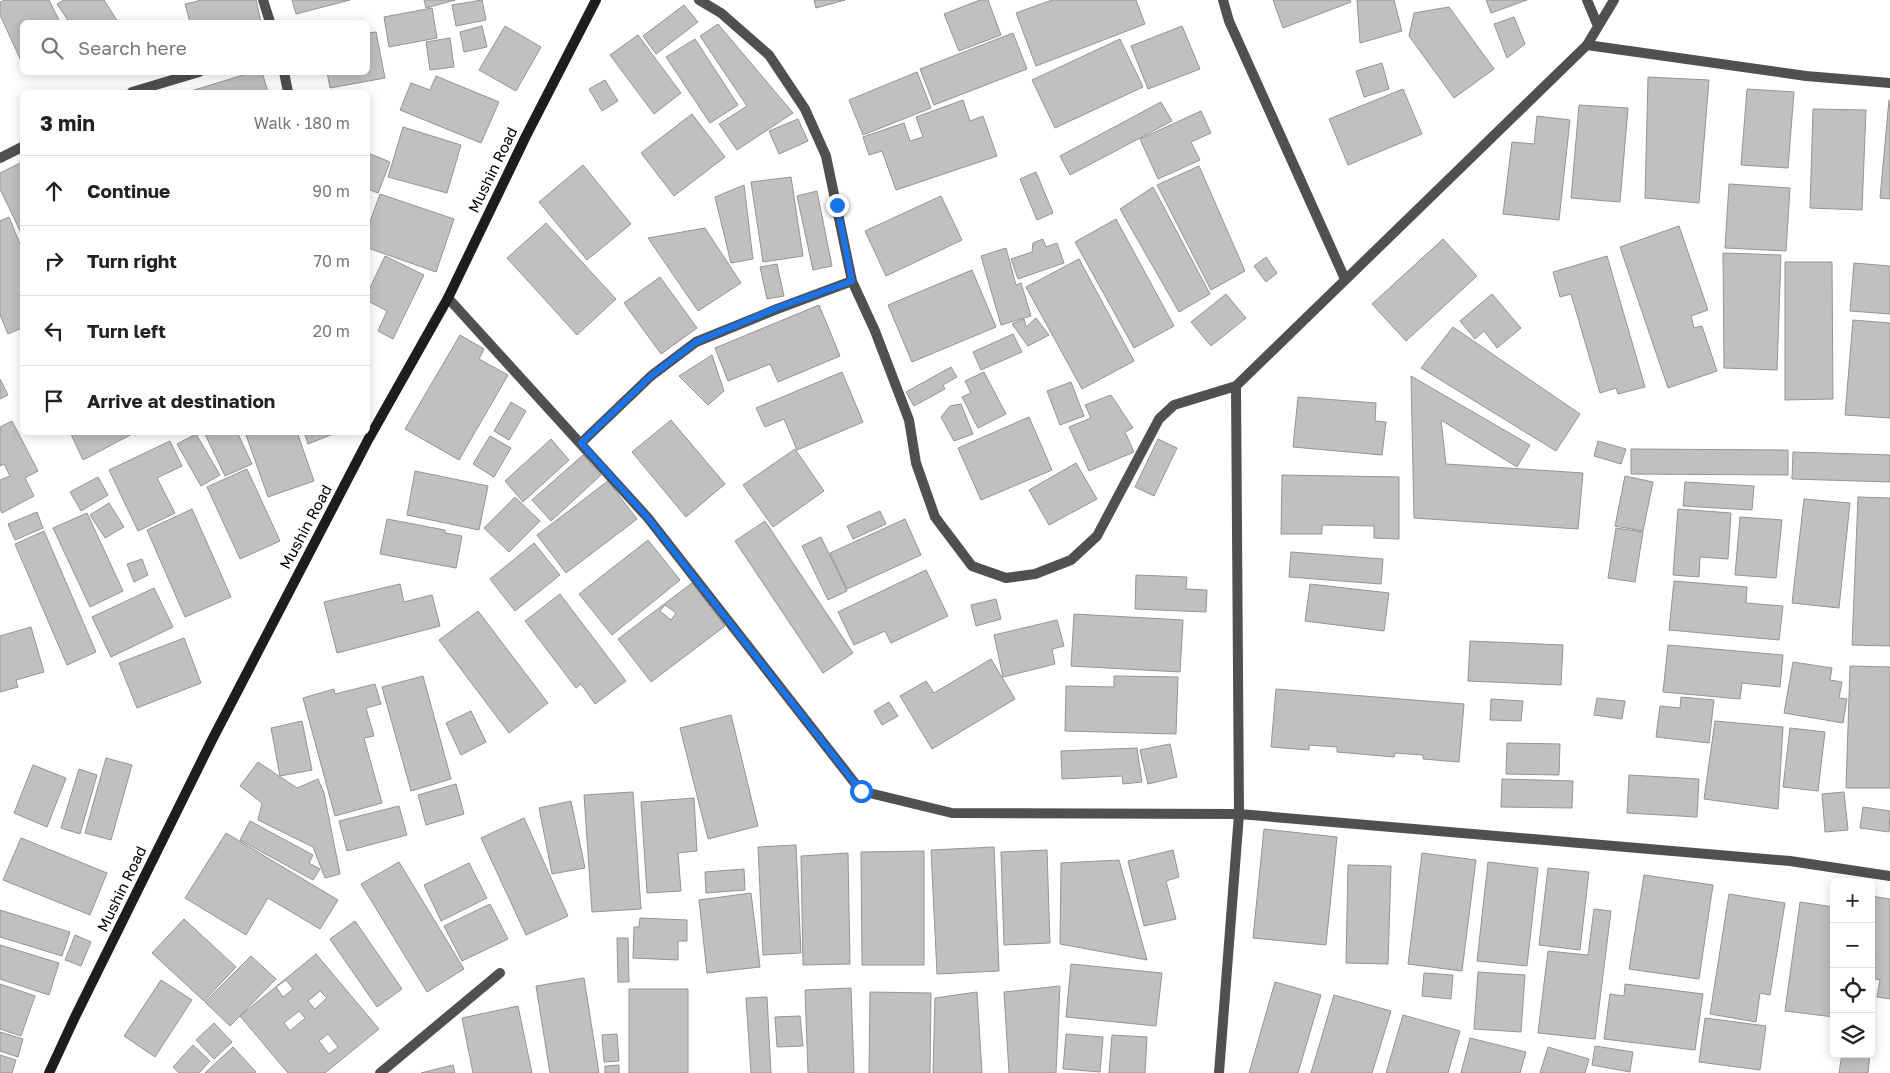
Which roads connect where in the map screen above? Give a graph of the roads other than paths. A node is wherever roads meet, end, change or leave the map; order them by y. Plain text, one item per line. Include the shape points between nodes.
1 (263, 0) edge
2 (596, 0) edge
3 (699, 0) edge
4 (1223, 0) edge
5 (1587, 0) edge
6 (1614, 0) edge
7 (269, 20) edge
8 (1598, 26) junction
9 (1586, 45) junction
10 (189, 75) edge
11 (285, 75) edge
12 (1890, 83) edge
13 (139, 90) edge
14 (288, 90) edge
15 (20, 148) edge
16 (0, 158) edge
17 (1345, 279) junction
18 (852, 281) junction
19 (448, 298) junction
20 (1236, 386) junction
21 (370, 431) edge
22 (367, 436) edge
23 (581, 443) junction
24 (1239, 814) junction
25 (1890, 876) edge
26 (500, 973) dead end
27 (50, 1073) edge
28 (380, 1073) edge
29 (1219, 1073) edge

1 - 7 street
2 - 19 main road, Mushin Road
3 - 18 street via 721,12 769,55 805,109 826,156
4 - 17 street via 1229,20
5 - 8 street
6 - 8 street
8 - 9 street
9 - 12 street via 1806,76
9 - 17 street
10 - 13 street
11 - 14 street
15 - 16 street
17 - 20 street
18 - 20 street via 909,420 916,463 935,517 972,566 1006,578 1035,574 1070,560 1097,536 1159,419 1174,405
18 - 23 street via 696,342 651,376
19 - 21 main road, Mushin Road
19 - 23 street
20 - 24 street
22 - 27 main road, Mushin Road via 212,740
23 - 24 street via 648,518 861,791 952,813
24 - 25 street via 1790,861
24 - 29 street
26 - 28 street

